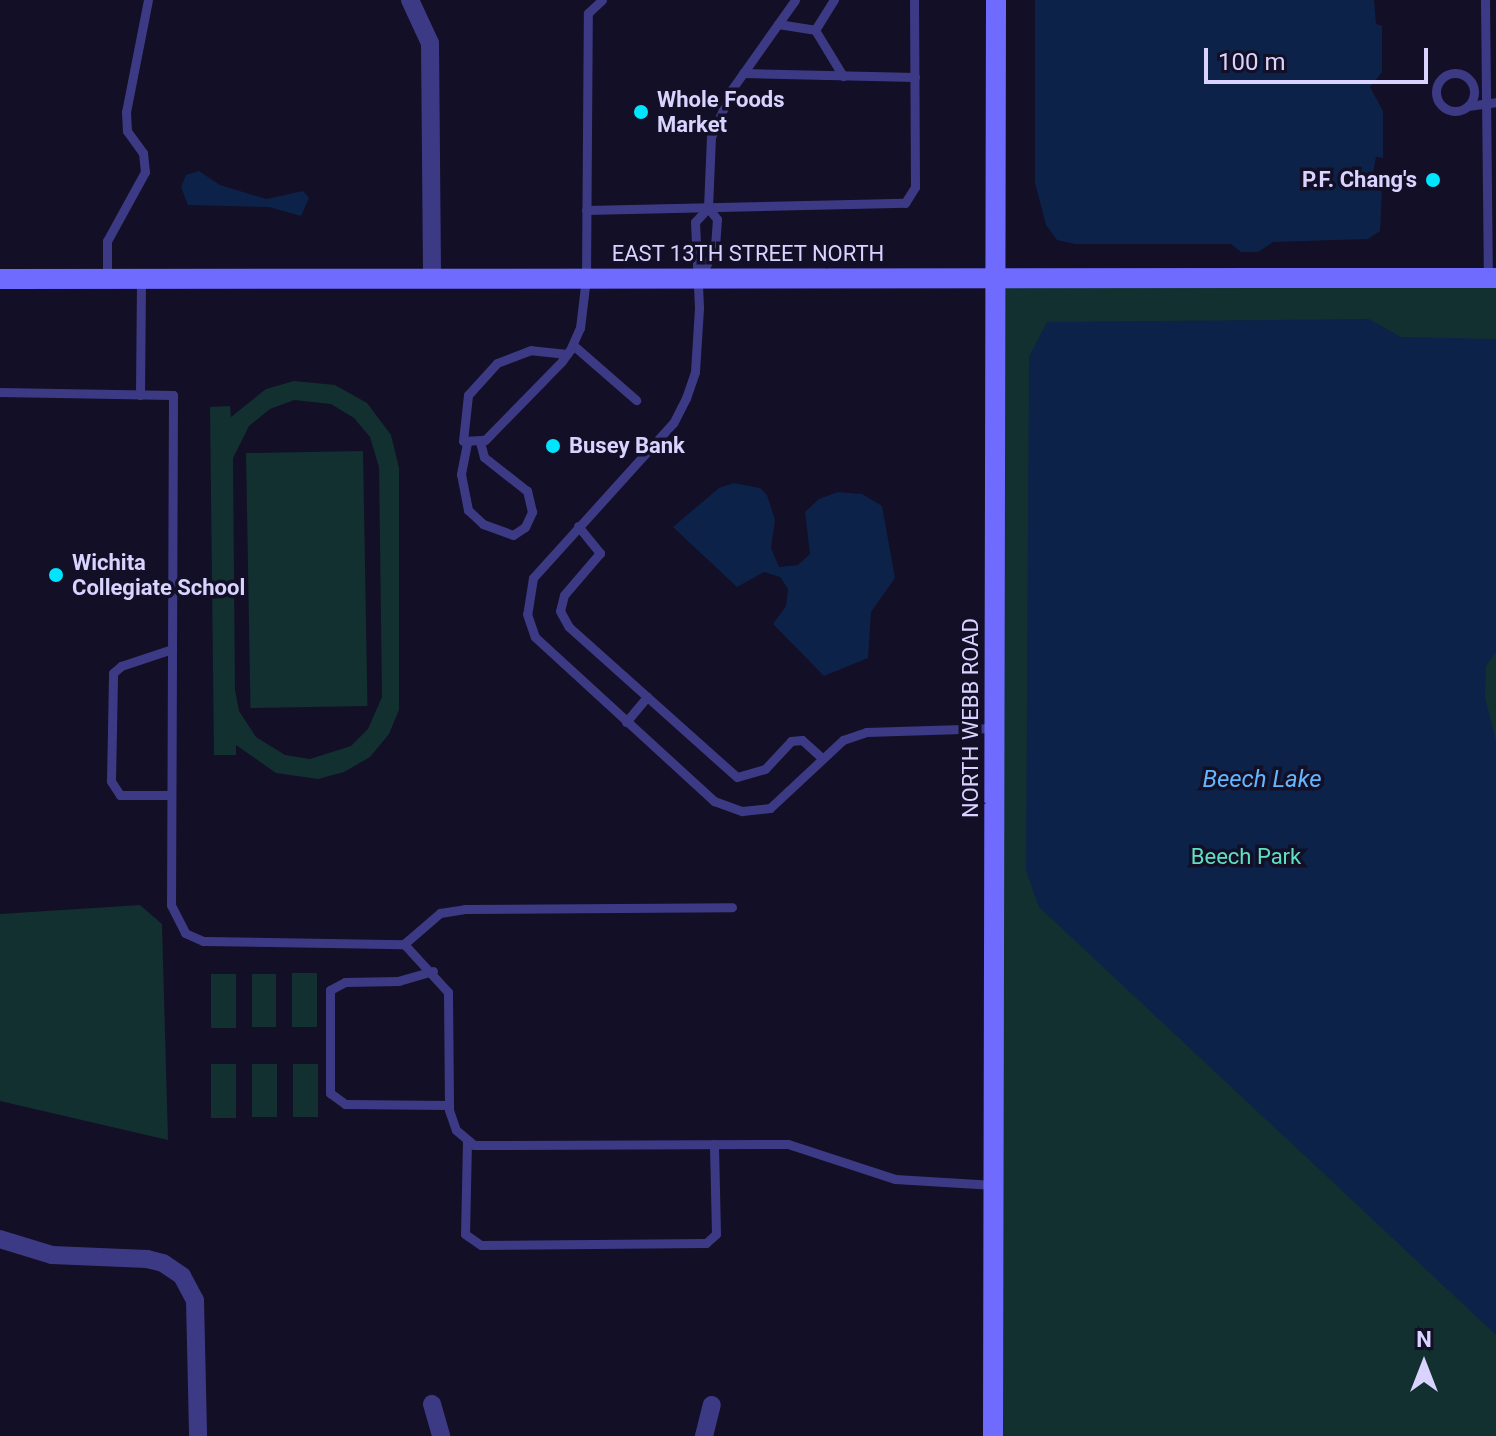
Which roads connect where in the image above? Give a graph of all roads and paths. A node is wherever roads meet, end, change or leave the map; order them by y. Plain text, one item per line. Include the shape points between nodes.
1 (148, 0) edge
2 (410, 0) edge
3 (602, 0) edge
4 (795, 0) edge
5 (834, 0) edge
6 (914, 0) edge
7 (996, 0) edge
8 (1485, 0) edge
9 (778, 24) junction
10 (815, 30) junction
11 (743, 73) junction
12 (843, 76) junction
13 (915, 77) junction
14 (1471, 82) junction
15 (1491, 83) edge
16 (1491, 102) edge
17 (1468, 106) junction
18 (708, 208) junction
19 (586, 210) junction
20 (1492, 215) edge
21 (432, 278) junction
22 (586, 278) junction
23 (700, 278) junction
24 (997, 278) junction
25 (1492, 278) edge
26 (0, 279) edge
27 (107, 279) junction
28 (141, 279) junction
29 (573, 345) junction
30 (567, 354) junction
31 (140, 395) junction
32 (2, 396) edge
33 (636, 400) dead end
34 (480, 442) junction
35 (467, 443) junction
36 (578, 526) junction
37 (172, 649) junction
38 (647, 697) junction
39 (626, 722) junction
40 (994, 728) junction
41 (822, 758) junction
42 (171, 795) junction
43 (732, 907) dead end
44 (404, 944) junction
45 (433, 971) junction
46 (449, 1105) junction
47 (467, 1141) junction
48 (714, 1144) junction
49 (994, 1185) junction
50 (0, 1239) edge
51 (432, 1404) dead end
52 (712, 1405) dead end
53 (198, 1436) edge
54 (441, 1436) edge
55 (704, 1436) edge
56 (993, 1436) edge

1 - 27 lane via 126,112 127,131 143,153 145,172 107,241
2 - 21 street via 430,43
3 - 19 lane via 588,13
4 - 9 lane
5 - 10 lane
6 - 13 lane
7 - 24 main road, NORTH WEBB ROAD
8 - 15 lane
9 - 10 lane
9 - 11 lane
10 - 12 lane
11 - 12 lane
11 - 18 lane via 711,137
12 - 13 lane
13 - 18 lane via 915,187 905,203
14 - 15 lane
14 - 17 lane
14 - 17 lane via 1449,75 1439,81 1436,93 1440,105 1451,111
15 - 16 lane
16 - 17 lane
16 - 20 lane
18 - 19 lane
18 - 23 lane via 695,222
18 - 23 lane via 717,219 715,247
19 - 22 lane
20 - 25 lane
21 - 22 main road, EAST 13TH STREET NORTH
21 - 28 main road, EAST 13TH STREET NORTH
22 - 23 main road, EAST 13TH STREET NORTH
22 - 29 lane
23 - 24 main road, EAST 13TH STREET NORTH
23 - 36 lane via 695,372 686,398 673,423
24 - 25 main road, EAST 13TH STREET NORTH
24 - 40 main road, NORTH WEBB ROAD
26 - 27 main road, EAST 13TH STREET NORTH
27 - 28 main road, EAST 13TH STREET NORTH
28 - 31 lane
29 - 30 lane
29 - 33 lane
30 - 34 lane
30 - 35 lane via 531,350 488,371 464,405 462,438
31 - 32 lane
31 - 37 lane via 173,395
34 - 35 lane
34 - 35 lane via 484,457 527,491 532,512 525,527 513,535 499,533 468,510 461,474
36 - 38 lane via 600,553 564,595 560,611 569,627
36 - 39 lane via 533,578 527,614 544,649
37 - 42 lane
37 - 42 lane via 113,673 111,781 120,795
38 - 39 lane
38 - 41 lane via 737,777 765,769 791,741 802,740
39 - 41 lane via 714,801 742,811 770,808
40 - 41 lane via 866,732 843,740
40 - 49 main road, NORTH WEBB ROAD
42 - 44 lane via 171,905 173,918 192,938
43 - 44 lane via 465,909 440,913
44 - 45 lane
45 - 46 lane via 448,992
45 - 46 lane via 399,981 345,982 330,990 330,1093 345,1104
46 - 47 lane via 452,1123
47 - 48 lane
47 - 48 lane via 465,1234 481,1245 706,1243 716,1234
48 - 49 lane via 788,1144 895,1179
49 - 56 main road, NORTH WEBB ROAD
50 - 53 street via 52,1255 147,1259 182,1276 195,1300
51 - 54 street
52 - 55 street

